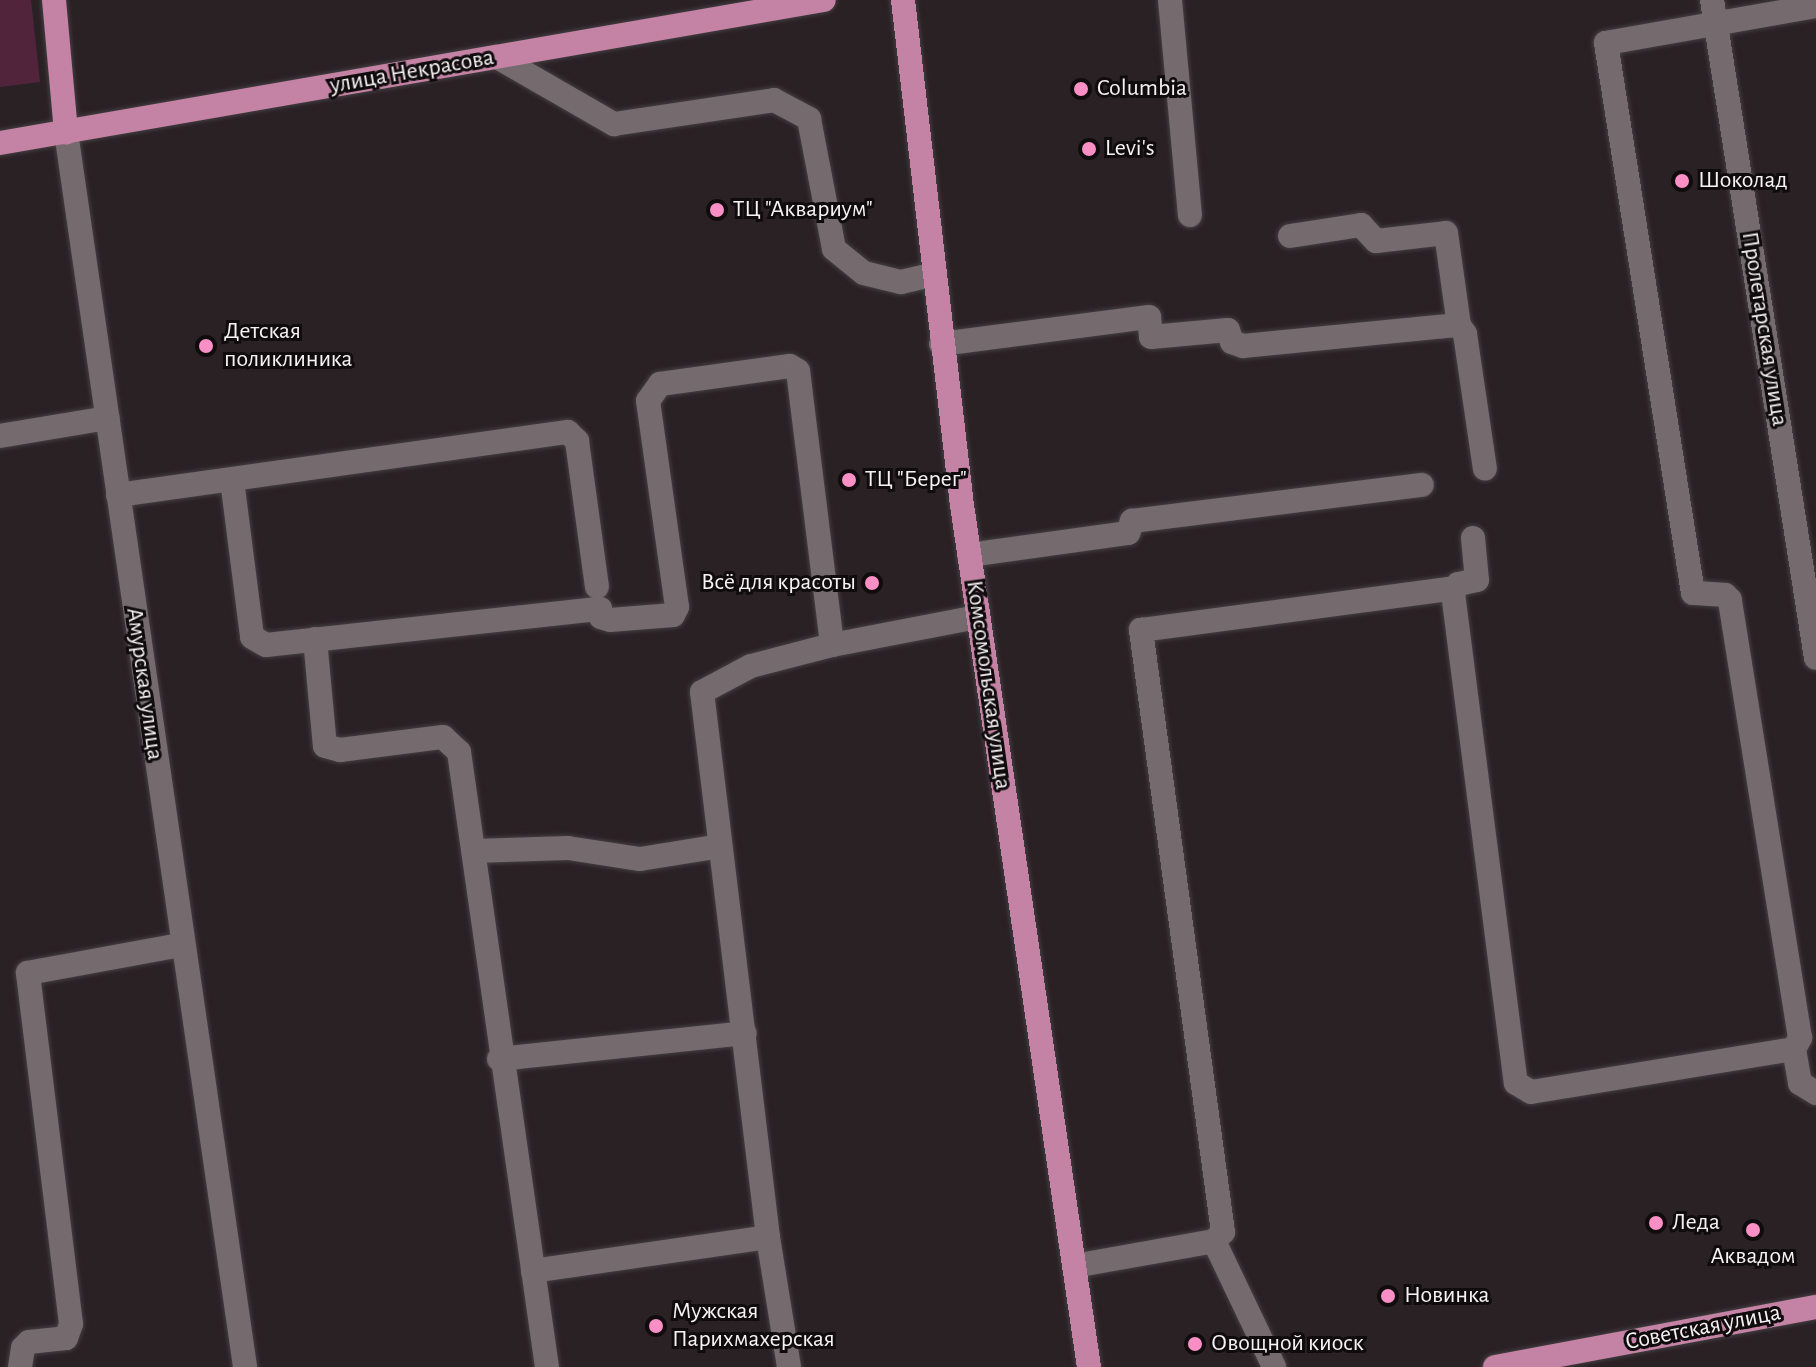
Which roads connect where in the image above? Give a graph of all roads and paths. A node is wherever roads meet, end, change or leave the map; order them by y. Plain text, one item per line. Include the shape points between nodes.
1 (54, 0) edge
2 (824, 0) edge
3 (903, 0) edge
4 (1170, 0) edge
5 (1816, 6) edge
6 (1714, 12) edge
7 (499, 58) junction
8 (66, 132) junction
9 (0, 143) edge
10 (1190, 215) dead end
11 (1290, 236) dead end
12 (932, 275) junction
13 (1459, 325) junction
14 (941, 344) junction
15 (107, 418) junction
16 (0, 436) edge
17 (1485, 469) dead end
18 (232, 480) junction
19 (1422, 485) dead end
20 (118, 495) junction
21 (1473, 538) dead end
22 (969, 555) junction
23 (597, 587) dead end
24 (1455, 588) junction
25 (978, 617) junction
26 (315, 639) junction
27 (832, 645) junction
28 (1816, 658) edge
29 (720, 846) junction
30 (474, 851) junction
31 (181, 945) junction
32 (745, 1033) junction
33 (1794, 1049) junction
34 (499, 1059) junction
35 (1816, 1093) edge
36 (768, 1237) junction
37 (1214, 1241) junction
38 (1074, 1266) junction
39 (533, 1271) junction
40 (1816, 1307) edge
41 (20, 1367) edge
42 (245, 1367) edge
43 (547, 1367) edge
44 (789, 1367) edge
45 (1089, 1367) edge
46 (1274, 1367) edge
47 (1495, 1367) edge

1 - 8 main road, Амурская улица
2 - 7 main road, улица Некрасова
3 - 12 main road, Комсомольская улица
4 - 10 street
5 - 6 street
6 - 28 street, Пролетарская улица
6 - 33 street via 1606,43 1693,593 1730,600 1800,1038
7 - 8 main road, улица Некрасова
7 - 12 street via 614,124 774,100 809,119 834,249 864,273 901,282
8 - 9 main road, улица Некрасова
8 - 15 street, Амурская улица
11 - 13 street via 1361,225 1376,241 1446,233
12 - 14 main road, Комсомольская улица
13 - 14 street via 1243,346 1232,342 1228,330 1151,337 1149,317
13 - 17 street via 1465,334
14 - 22 main road, Комсомольская улица
15 - 16 street
15 - 20 street, Амурская улица
18 - 20 street
18 - 23 street via 568,432 577,441
18 - 26 street via 252,637 266,645
19 - 22 street via 1132,521 1128,533
20 - 31 street, Амурская улица
21 - 24 street via 1477,580
22 - 25 main road, Комсомольская улица
24 - 33 street via 1516,1083 1531,1092
24 - 37 street via 1141,630 1223,1232
25 - 27 street
25 - 38 main road, Комсомольская улица
26 - 27 street via 600,609 601,617 610,620 673,615 677,607 648,401 660,384 790,366 798,371
26 - 30 street via 325,746 340,750 443,737 453,742
27 - 29 street via 751,666 702,692
29 - 30 street via 640,859 568,848
29 - 32 street
30 - 34 street
31 - 41 street via 28,973 71,1324 66,1338 29,1342
31 - 42 street, Амурская улица
32 - 34 street
32 - 36 street
33 - 35 street via 1800,1083
34 - 39 street
36 - 39 street
36 - 44 street
37 - 38 street
37 - 46 street
38 - 45 main road, Комсомольская улица
39 - 43 street
40 - 47 main road, Советская улица

